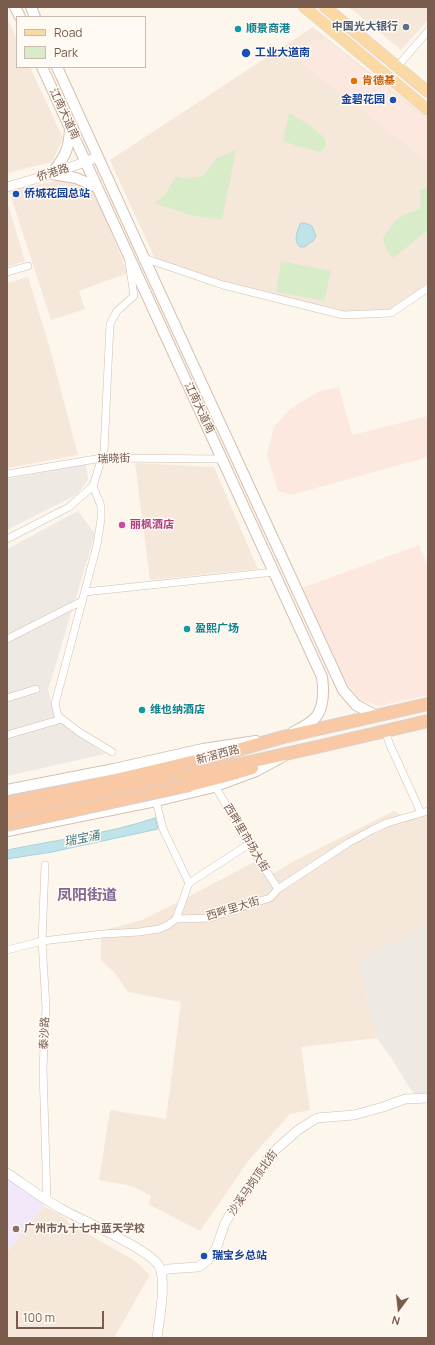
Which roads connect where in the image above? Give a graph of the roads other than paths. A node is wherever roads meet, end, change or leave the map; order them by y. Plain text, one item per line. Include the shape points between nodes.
1 (15, 7) edge
2 (30, 7) edge
3 (304, 7) edge
4 (325, 7) edge
5 (20, 16) edge
6 (34, 16) edge
7 (428, 31) edge
8 (397, 67) junction
9 (42, 68) edge
10 (58, 68) edge
11 (428, 92) edge
12 (428, 110) edge
13 (70, 127) junction
14 (98, 157) junction
15 (86, 162) junction
16 (52, 174) junction
17 (7, 187) edge
18 (97, 187) junction
19 (128, 256) junction
20 (144, 258) junction
21 (28, 266) dead end
22 (7, 272) edge
23 (428, 288) edge
24 (102, 458) junction
25 (222, 459) junction
26 (7, 474) edge
27 (93, 486) junction
28 (7, 539) edge
29 (274, 572) junction
30 (85, 592) junction
31 (82, 601) junction
32 (7, 639) edge
33 (36, 689) dead end
34 (7, 698) edge
35 (428, 704) edge
36 (377, 716) junction
37 (62, 719) junction
38 (428, 721) edge
39 (385, 730) junction
40 (7, 735) edge
41 (284, 737) junction
42 (112, 752) dead end
43 (290, 753) junction
44 (215, 786) junction
45 (7, 790) edge
46 (156, 801) junction
47 (7, 803) edge
48 (424, 812) edge
49 (7, 815) edge
50 (7, 825) edge
51 (7, 831) edge
52 (249, 844) junction
53 (45, 865) dead end
54 (189, 883) junction
55 (278, 889) junction
56 (176, 919) junction
57 (42, 941) junction
58 (7, 950) edge
59 (428, 1098) edge
60 (7, 1173) edge
61 (47, 1200) junction
62 (161, 1272) junction
63 (157, 1338) edge

1 - 5 main road
2 - 6 main road
3 - 12 main road
4 - 8 main road
7 - 8 street
8 - 11 main road
9 - 13 main road, 江南大道南
10 - 14 main road, 江南大道南
13 - 15 main road, 江南大道南
13 - 16 main road via 67,151
14 - 15 street, 侨港路
14 - 20 main road, 江南大道南
15 - 16 street, 侨港路
15 - 18 main road, 江南大道南
16 - 17 street, 侨港路
16 - 18 main road via 76,178
18 - 19 main road, 江南大道南
19 - 24 street via 134,296 117,311 110,324
19 - 25 main road, 江南大道南
20 - 23 street via 223,285 343,315 391,313
20 - 36 main road, 江南大道南 via 343,690 356,705
21 - 22 street
24 - 25 street, 瑞晓街
24 - 26 street, 瑞晓街
24 - 27 street
25 - 29 main road, 江南大道南
27 - 28 street via 69,507
27 - 30 street via 101,506 101,519
29 - 30 street
29 - 41 main road, 江南大道南 via 324,687 317,716 307,725
30 - 31 street
31 - 32 street
31 - 37 street via 54,704 58,716
33 - 34 street
35 - 36 highway, 新滘西路
36 - 41 highway, 新滘西路
37 - 40 street
37 - 42 street
38 - 39 highway, 新滘西路
39 - 43 highway, 新滘西路
39 - 48 street
41 - 45 main road, 江南大道南 via 203,749
41 - 47 highway, 新滘西路 via 113,781
43 - 44 main road via 256,771
43 - 49 highway, 新滘西路
43 - 50 highway, bridge via 246,770 190,785
44 - 46 main road
44 - 52 street, 西畔里市场大街
46 - 51 main road
46 - 54 street via 163,829
48 - 55 street, 西畔里大街 via 387,823 366,833
52 - 54 street
52 - 55 street, 西畔里市场大街
53 - 57 street, 泰沙路
54 - 56 street
55 - 56 street, 西畔里大街 via 270,898 210,918
56 - 57 street via 159,930
57 - 58 street
57 - 61 street, 泰沙路 via 46,1007 43,1069
59 - 62 street, 沙溪马岗顶北街 via 405,1099 354,1115 318,1118 298,1130 272,1153 232,1211 216,1249 208,1260 198,1267 168,1269
60 - 61 street
61 - 62 street via 145,1253 155,1260
62 - 63 street via 162,1290

